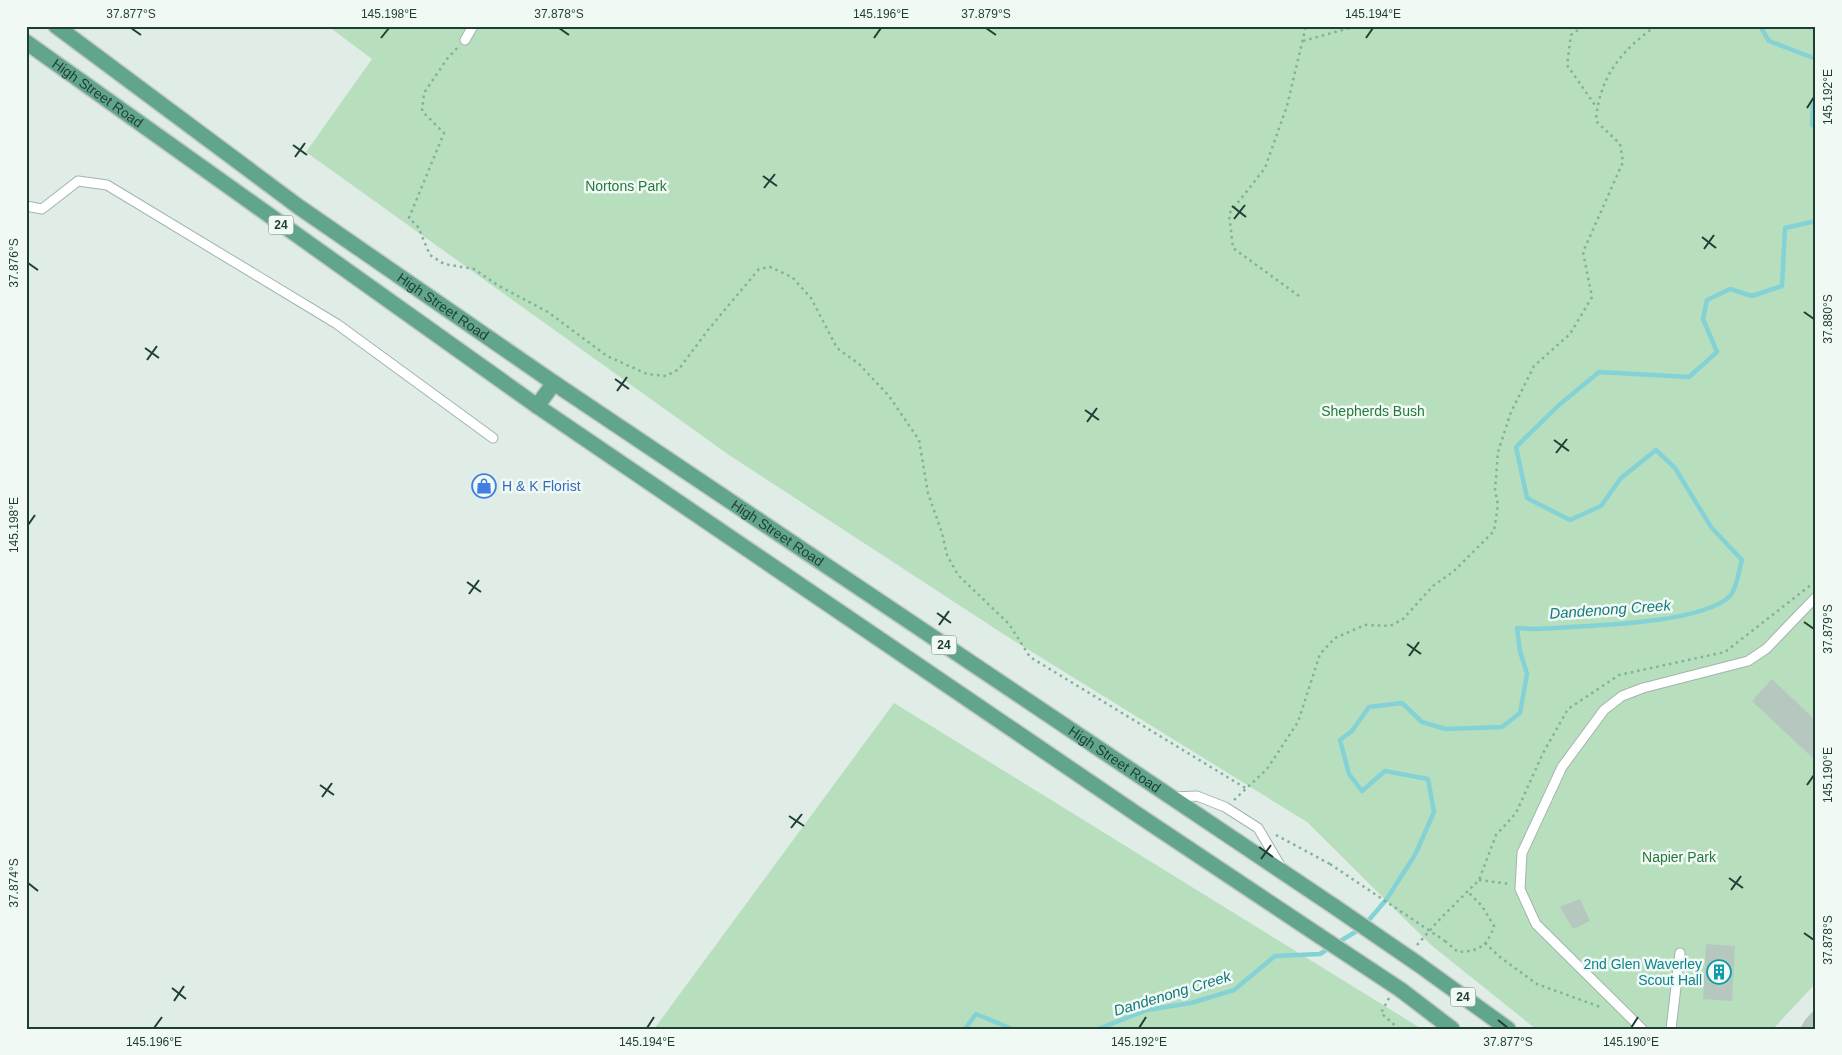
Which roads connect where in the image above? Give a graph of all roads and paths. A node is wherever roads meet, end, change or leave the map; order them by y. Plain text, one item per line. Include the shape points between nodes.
1 (56, 26) edge
2 (473, 26) edge
3 (1306, 26) edge
4 (1357, 26) edge
5 (1584, 26) edge
6 (1656, 26) edge
7 (465, 40) joint
8 (1303, 41) junction
9 (26, 42) edge
10 (1597, 108) junction
11 (26, 206) edge
12 (1298, 296) dead end
13 (554, 383) junction
14 (537, 406) junction
15 (493, 438) dead end
16 (1816, 597) edge
17 (1247, 790) junction
18 (1172, 797) junction
19 (1225, 807) junction
20 (1258, 828) junction
21 (1285, 874) junction
22 (1479, 880) dead end
23 (1520, 886) junction
24 (1468, 892) dead end
25 (1485, 944) junction
26 (1680, 954) dead end
27 (1610, 1013) dead end
28 (1452, 1029) edge
29 (1508, 1029) edge
30 (1642, 1029) edge
31 (1671, 1029) edge

1 - 13 main road, High Street Road / 24 via 299,207
2 - 7 lane
3 - 8 path
4 - 8 path
5 - 10 path via 1571,35 1567,65
6 - 10 path via 1637,39 1620,58 1605,81
7 - 17 path via 447,59 424,93 422,111 444,133 409,218 418,227 430,255 444,264 474,269 548,312 607,356 647,374 666,376 679,369 759,269 770,267 792,276 811,298 837,348 859,364 889,396 919,440 928,493 947,555 958,575 1009,624 1030,657
8 - 12 path via 1287,106 1265,168 1229,214 1233,248
9 - 14 main road, High Street Road / 24
10 - 17 path via 1596,122 1620,144 1623,162 1583,252 1592,297 1570,334 1534,366 1511,412 1498,452 1495,490 1498,505 1494,531 1453,572 1434,585 1403,619 1390,626 1365,626 1335,638 1320,654 1298,722 1267,769
11 - 15 lane via 42,208 78,181 107,185 338,324
13 - 14 main road
13 - 18 main road, High Street Road / 24
14 - 28 main road, High Street Road / 24, bridge via 1401,990
16 - 23 lane via 1766,649 1748,661 1643,688 1622,696 1604,710 1558,776 1522,853
17 - 19 path
18 - 19 lane via 1197,796
18 - 21 main road, High Street Road / 24
19 - 20 lane
20 - 21 lane
20 - 25 path, bridge via 1330,864 1458,952 1476,951
21 - 29 main road, High Street Road / 24, bridge
22 - 23 path
23 - 30 lane via 1536,924
24 - 25 path via 1482,906 1494,926
25 - 27 path via 1537,984
26 - 31 lane

